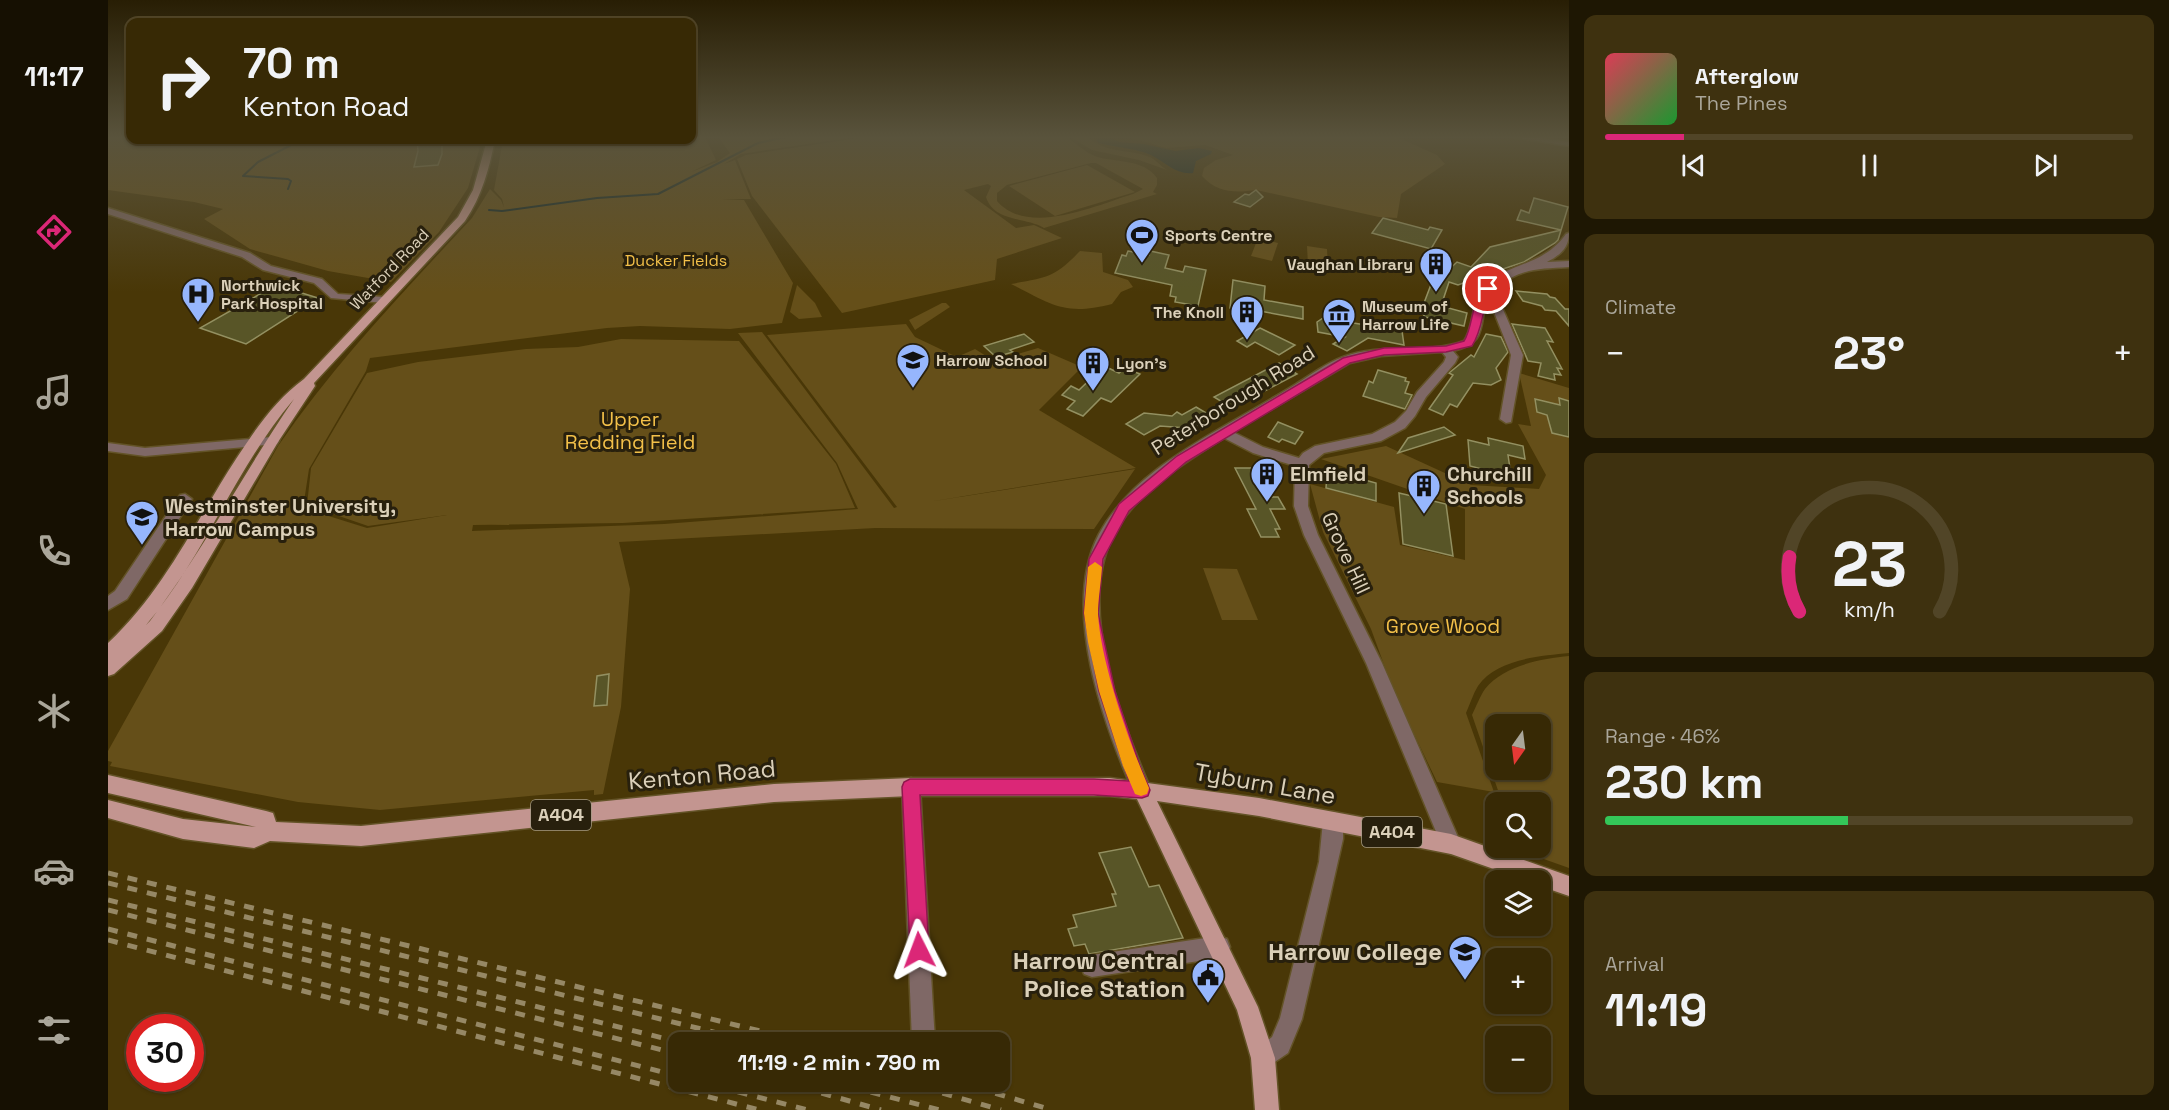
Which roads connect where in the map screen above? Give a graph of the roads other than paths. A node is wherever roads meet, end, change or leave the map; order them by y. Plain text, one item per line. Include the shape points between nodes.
1 (478, 189) edge
2 (108, 211) edge
3 (1569, 236) edge
4 (1569, 264) edge
5 (1534, 265) junction
6 (1488, 289) junction
7 (387, 297) junction
8 (1446, 349) junction
9 (308, 382) junction
10 (1506, 419) dead end
11 (1223, 432) junction
12 (272, 441) junction
13 (254, 442) junction
14 (108, 447) edge
15 (1302, 464) junction
16 (185, 499) dead end
17 (108, 604) edge
18 (108, 653) edge
19 (108, 669) edge
20 (108, 784) edge
21 (910, 787) junction
22 (1142, 790) junction
23 (108, 809) edge
24 (1333, 821) junction
25 (269, 831) junction
26 (1451, 844) junction
27 (1569, 886) edge
28 (1219, 946) junction
29 (1092, 966) dead end
30 (923, 1032) edge
31 (1263, 1058) junction
32 (1267, 1110) edge

1 - 7 main road, Watford Road via 462,219
2 - 7 street via 246,255 267,268 318,281 338,297
3 - 5 street via 1552,257
4 - 5 street
5 - 6 street via 1505,276
6 - 8 street via 1472,339 1465,345
6 - 10 street via 1517,355
7 - 9 main road, Watford Road
8 - 11 street, Peterborough Road via 1384,351 1346,360
8 - 15 street via 1452,357 1449,363 1400,425 1369,440 1320,449
9 - 12 main road, Watford Road
9 - 13 main road, Watford Road via 299,386 279,408
11 - 15 street via 1258,450
11 - 22 street, Peterborough Road via 1166,470 1124,508 1096,559 1091,596 1095,642 1107,691
12 - 13 street
12 - 19 main road, Watford Road via 186,584 156,626
13 - 14 street via 146,452
13 - 18 main road, Watford Road via 168,584 138,627
15 - 26 street, Grove Hill via 1301,506 1311,535 1374,663
16 - 17 street via 122,595
20 - 25 main road via 266,820
21 - 22 main road, Kenton Road / A404
21 - 25 main road, Kenton Road / A404 via 694,800 361,836
21 - 30 street
22 - 24 main road, Tyburn Lane / A404
22 - 28 main road, Peterborough Road
23 - 25 main road, Kenton Road / A404 via 194,831 255,838
24 - 26 main road, Tyburn Lane / A404
24 - 31 street via 1329,862 1291,1019 1280,1045
26 - 27 main road, A404
28 - 29 street
28 - 31 main road, Peterborough Road
31 - 32 main road, Peterborough Road

